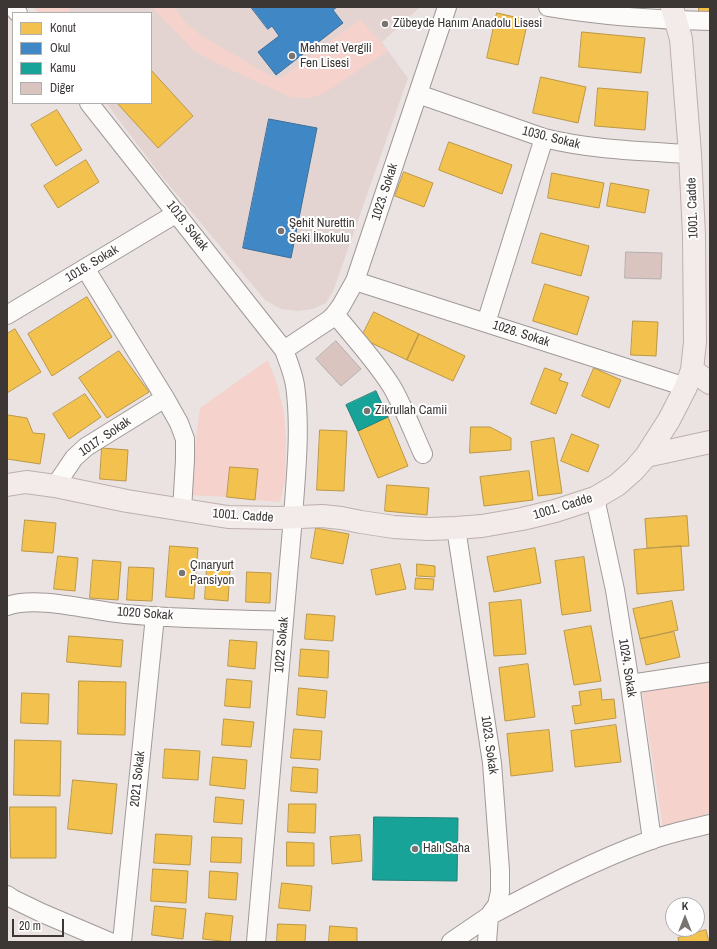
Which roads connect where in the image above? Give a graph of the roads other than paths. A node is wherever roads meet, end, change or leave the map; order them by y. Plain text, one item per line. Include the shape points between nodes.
1 (447, 7) edge
2 (548, 7) edge
3 (674, 14) edge
4 (710, 22) edge
5 (418, 94) junction
6 (90, 104) edge
7 (544, 138) junction
8 (690, 154) junction
9 (177, 213) junction
10 (85, 268) junction
11 (355, 281) junction
12 (335, 314) junction
13 (7, 315) edge
14 (486, 323) junction
15 (284, 350) junction
16 (689, 379) junction
17 (710, 383) edge
18 (166, 398) junction
19 (710, 442) edge
20 (423, 454) dead end
21 (646, 456) junction
22 (7, 485) edge
23 (55, 486) junction
24 (595, 498) junction
25 (182, 510) junction
26 (293, 518) junction
27 (456, 528) junction
28 (7, 606) edge
29 (154, 616) junction
30 (284, 621) junction
31 (710, 672) edge
32 (630, 684) junction
33 (710, 824) edge
34 (652, 840) junction
35 (7, 895) edge
36 (489, 916) junction
37 (110, 942) edge
38 (122, 942) edge
39 (256, 942) edge
40 (451, 942) edge
41 (487, 942) edge

1 - 5 street, 1023. Sokak
2 - 3 street via 608,15
3 - 4 street
3 - 8 main road, 1001. Cadde via 681,38
5 - 7 street, 1030. Sokak
5 - 11 street, 1023. Sokak
6 - 9 street, 1019. Sokak
7 - 8 street, 1030. Sokak via 587,146
7 - 14 street
8 - 16 main road, 1001. Cadde via 695,342
9 - 10 street, 1016. Sokak
9 - 15 street, 1019. Sokak
10 - 13 street, 1016. Sokak
10 - 18 street
11 - 12 street, 1023. Sokak
11 - 14 street, 1028. Sokak
12 - 15 street, 1023. Sokak
12 - 20 street via 391,386
14 - 16 street, 1028. Sokak
15 - 26 street, 1022 Sokak via 295,385 297,463
16 - 17 main road
16 - 21 main road, 1001. Cadde via 669,420
18 - 23 street, 1017. Sokak via 86,447 74,458
18 - 25 street via 185,439
19 - 21 main road
21 - 24 main road, 1001. Cadde via 617,485
22 - 23 main road, 1001. Cadde via 26,482
23 - 25 main road, 1001. Cadde
24 - 27 main road, 1001. Cadde via 522,519
24 - 32 street, 1024. Sokak via 615,590
25 - 26 main road, 1001. Cadde via 228,517
26 - 27 main road, 1001. Cadde via 322,516 394,527
26 - 30 street, 1022 Sokak
27 - 36 street, 1023. Sokak via 492,763 500,892
28 - 29 street, 1020 Sokak via 42,602
29 - 30 street, 1020 Sokak
29 - 38 street, 2021 Sokak
30 - 39 street, 1022 Sokak
31 - 32 street
32 - 34 street, 1024. Sokak
33 - 34 street
34 - 36 street via 577,870
35 - 37 street
36 - 40 street, 1023. Sokak
36 - 41 street

